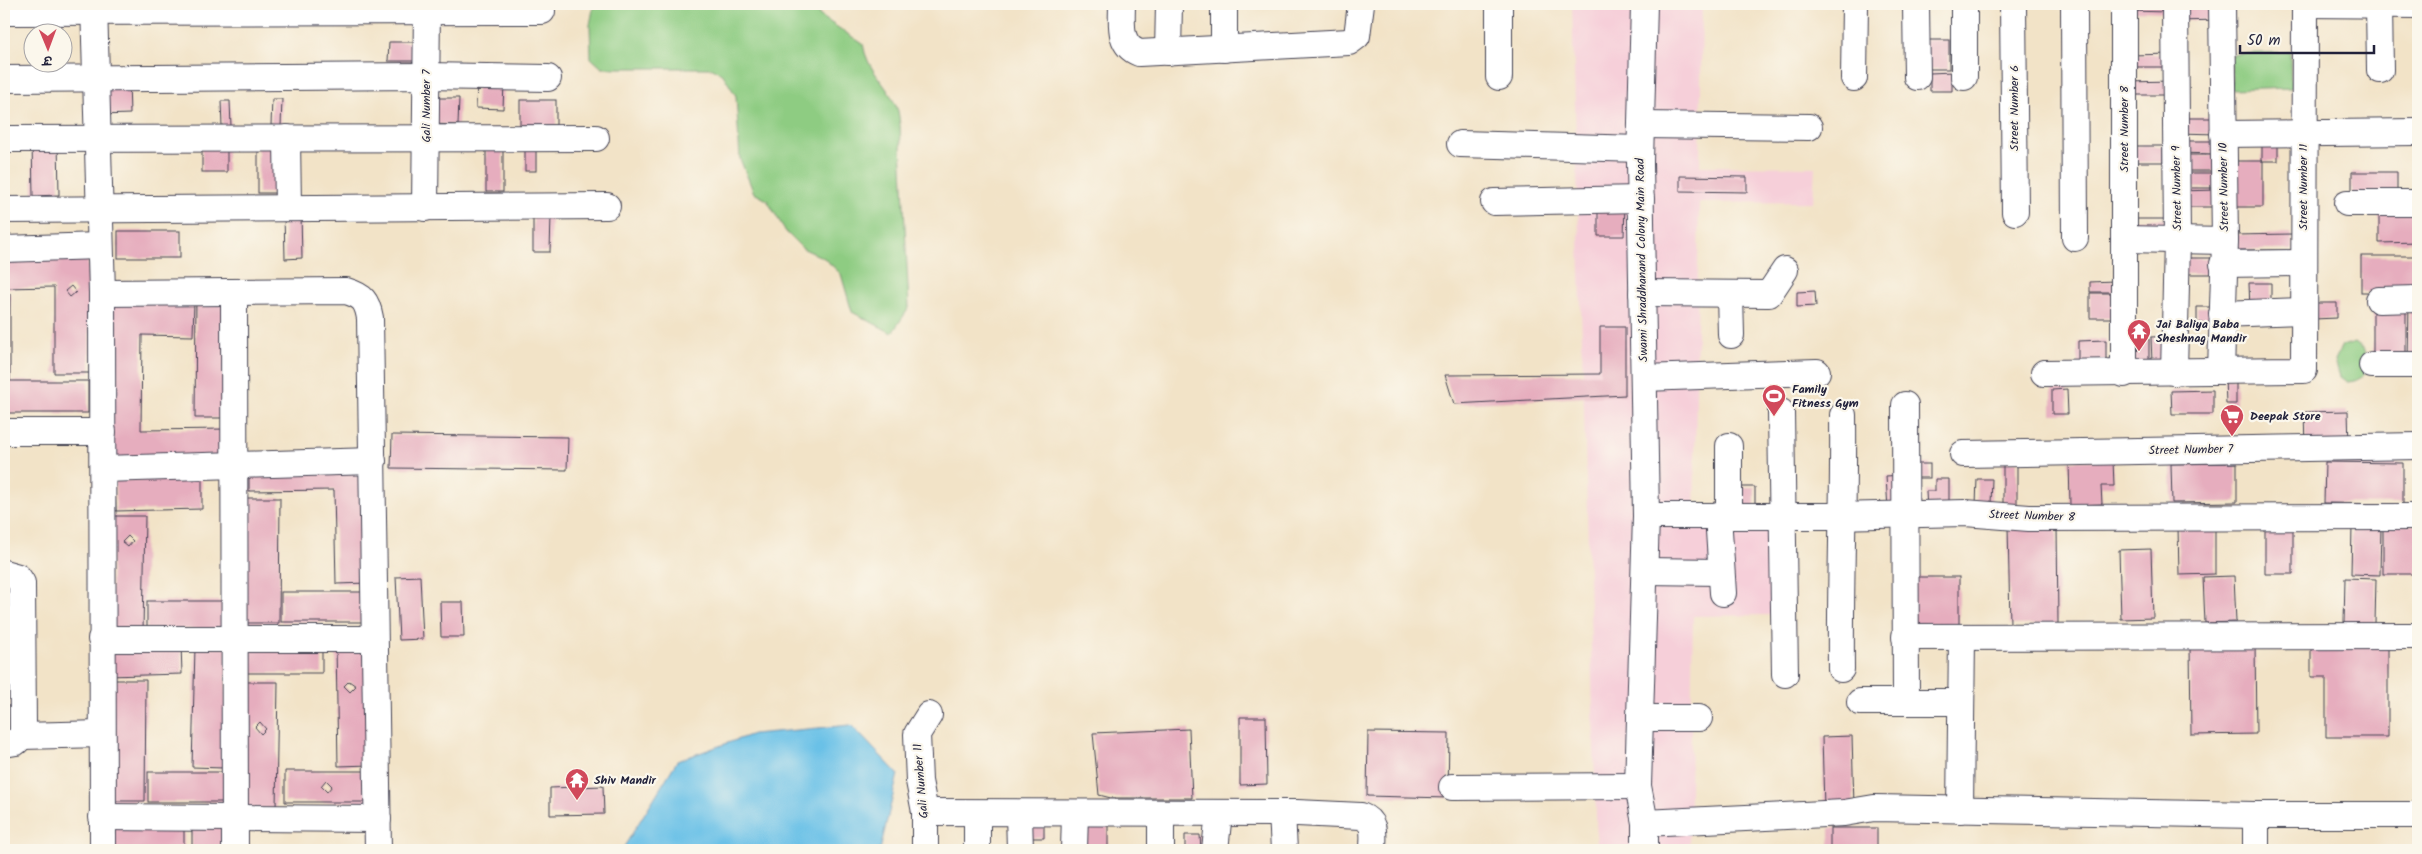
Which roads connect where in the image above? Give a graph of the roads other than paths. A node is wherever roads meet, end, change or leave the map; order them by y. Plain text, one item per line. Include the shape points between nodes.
1 (1122, 4) edge
2 (1168, 4) edge
3 (1224, 4) edge
4 (1361, 4) edge
5 (1499, 4) edge
6 (1644, 4) edge
7 (1855, 4) edge
8 (1916, 4) edge
9 (1964, 4) edge
10 (2014, 4) edge
11 (2074, 4) edge
12 (2124, 4) edge
13 (2175, 4) edge
14 (2222, 4) edge
15 (2305, 4) edge
16 (2379, 4) edge
17 (2418, 5) edge
18 (94, 7) edge
19 (427, 8) edge
20 (542, 11) dead end
21 (4, 12) edge
22 (1224, 49) junction
23 (1168, 52) junction
24 (2380, 70) dead end
25 (426, 76) junction
26 (1499, 77) dead end
27 (1916, 77) dead end
28 (1964, 77) dead end
29 (95, 78) junction
30 (548, 78) dead end
31 (1854, 78) dead end
32 (4, 79) edge
33 (1809, 127) dead end
34 (2304, 132) junction
35 (2418, 132) edge
36 (2223, 134) junction
37 (1640, 137) junction
38 (97, 138) junction
39 (287, 138) junction
40 (596, 138) dead end
41 (4, 139) edge
42 (427, 139) junction
43 (1460, 144) dead end
44 (1641, 199) junction
45 (1494, 202) dead end
46 (2347, 203) dead end
47 (2418, 203) edge
48 (607, 206) dead end
49 (98, 208) junction
50 (288, 208) junction
51 (425, 208) junction
52 (4, 210) edge
53 (2015, 212) dead end
54 (2075, 238) dead end
55 (2124, 239) junction
56 (2177, 240) junction
57 (100, 246) junction
58 (4, 249) edge
59 (2224, 252) junction
60 (2303, 263) junction
61 (1785, 270) dead end
62 (234, 292) junction
63 (102, 293) junction
64 (1642, 293) junction
65 (1730, 294) junction
66 (2418, 299) edge
67 (2379, 300) dead end
68 (2303, 311) junction
69 (2222, 314) junction
70 (1731, 335) dead end
71 (2372, 365) dead end
72 (2418, 365) edge
73 (2221, 371) junction
74 (1817, 372) dead end
75 (2174, 372) junction
76 (2044, 373) dead end
77 (2124, 374) junction
78 (1644, 378) junction
79 (1904, 405) dead end
80 (1781, 412) dead end
81 (1843, 415) dead end
82 (4, 432) edge
83 (102, 432) junction
84 (1729, 446) dead end
85 (2418, 446) edge
86 (1963, 454) dead end
87 (373, 461) junction
88 (236, 467) junction
89 (103, 469) junction
90 (1905, 514) junction
91 (1724, 515) junction
92 (1783, 515) junction
93 (1844, 515) junction
94 (1646, 516) junction
95 (2418, 517) edge
96 (1645, 571) junction
97 (4, 573) edge
98 (2418, 636) edge
99 (1905, 637) junction
100 (1962, 637) junction
101 (101, 639) junction
102 (236, 639) junction
103 (374, 639) junction
104 (1841, 669) dead end
105 (1785, 674) dead end
106 (1860, 702) dead end
107 (1906, 702) junction
108 (1962, 702) junction
109 (928, 715) dead end
110 (1640, 718) junction
111 (1699, 718) dead end
112 (102, 734) junction
113 (13, 740) edge
114 (1638, 786) junction
115 (1452, 787) dead end
116 (1960, 810) junction
117 (925, 812) junction
118 (977, 813) junction
119 (1019, 813) junction
120 (1075, 813) junction
121 (1161, 813) junction
122 (1220, 813) junction
123 (1282, 813) junction
124 (2256, 815) junction
125 (2418, 815) edge
126 (102, 817) junction
127 (234, 818) junction
128 (378, 819) junction
129 (1645, 823) junction
130 (1373, 840) edge
131 (103, 850) edge
132 (235, 850) edge
133 (378, 850) edge
134 (926, 850) edge
135 (977, 850) edge
136 (1020, 850) edge
137 (1074, 850) edge
138 (1161, 850) edge
139 (1215, 850) edge
140 (1284, 850) edge
141 (1645, 850) edge
142 (2256, 850) edge

1 - 23 street via 1124,42 1130,50 1139,53
2 - 23 street
3 - 22 street
4 - 22 street via 1357,36 1349,42
5 - 26 street
6 - 37 street, Swami Shraddhanand Colony Main Road
7 - 31 street
8 - 27 street
9 - 28 street
10 - 53 street, Street Number 6
11 - 54 street
12 - 55 street, Street Number 8
13 - 56 street, Street Number 9
14 - 36 street, Street Number 10
15 - 16 street
15 - 34 street, Street Number 11
16 - 17 street
16 - 24 street
18 - 19 street
18 - 21 street
18 - 29 street
19 - 20 street
19 - 25 street, Gali Number 7
22 - 23 street
25 - 29 street
25 - 30 street
25 - 42 street, Gali Number 7
29 - 32 street
29 - 38 street
33 - 37 street
34 - 35 street
34 - 36 street
34 - 60 street, Street Number 11
36 - 59 street, Street Number 10
37 - 43 street
37 - 44 street, Swami Shraddhanand Colony Main Road
38 - 39 street
38 - 41 street
38 - 49 street
39 - 42 street
39 - 50 street
40 - 42 street
42 - 51 street, Gali Number 7
44 - 45 street
44 - 64 street, Swami Shraddhanand Colony Main Road
46 - 47 street
48 - 51 street
49 - 50 street
49 - 52 street
49 - 57 street
50 - 51 street
55 - 56 street
55 - 77 street, Street Number 8
56 - 59 street
56 - 75 street, Street Number 9
57 - 58 street
57 - 63 street
59 - 60 street
59 - 69 street, Street Number 10
60 - 68 street, Street Number 11
61 - 65 street via 1770,294
62 - 63 street
62 - 87 street via 346,291 360,295 367,304 370,318
62 - 88 street
63 - 83 street
64 - 65 street
64 - 78 street, Swami Shraddhanand Colony Main Road
65 - 70 street
66 - 67 street
68 - 69 street
68 - 73 street, Street Number 11 via 2304,370
69 - 73 street, Street Number 10
71 - 72 street
73 - 75 street
74 - 78 street
75 - 77 street
76 - 77 street
78 - 94 street, Swami Shraddhanand Colony Main Road
79 - 90 street
80 - 92 street
81 - 93 street
82 - 83 street
83 - 89 street
84 - 91 street
85 - 86 street, Street Number 7
87 - 88 street
87 - 103 street
88 - 89 street
88 - 102 street
89 - 101 street
90 - 93 street, Street Number 8
90 - 95 street, Street Number 8 via 1965,513 2029,518
90 - 99 street
91 - 92 street, Street Number 8
91 - 94 street, Street Number 8
91 - 96 street via 1721,582
92 - 93 street, Street Number 8
92 - 105 street
93 - 104 street via 1840,588
94 - 96 street, Swami Shraddhanand Colony Main Road
96 - 110 street, Swami Shraddhanand Colony Main Road
97 - 113 street via 18,577 22,583
98 - 100 street
99 - 100 street
99 - 107 street
100 - 108 street
101 - 102 street
101 - 112 street
102 - 103 street
102 - 127 street
103 - 128 street
106 - 107 street
107 - 108 street
108 - 116 street
109 - 117 street, Gali Number 11 via 917,734 919,781
110 - 111 street
110 - 114 street, Swami Shraddhanand Colony Main Road
112 - 113 street
112 - 126 street
114 - 115 street
114 - 129 street, Swami Shraddhanand Colony Main Road
116 - 124 street
116 - 129 street via 1874,808 1844,813
117 - 118 street
117 - 134 street, Gali Number 11
118 - 119 street
118 - 135 street
119 - 120 street
119 - 136 street
120 - 121 street
120 - 137 street
121 - 122 street
121 - 138 street
122 - 123 street
122 - 139 street
123 - 130 street via 1361,816 1369,819
123 - 140 street
124 - 125 street
124 - 142 street
126 - 127 street
126 - 131 street
127 - 128 street
127 - 132 street
128 - 133 street
129 - 141 street, Swami Shraddhanand Colony Main Road

